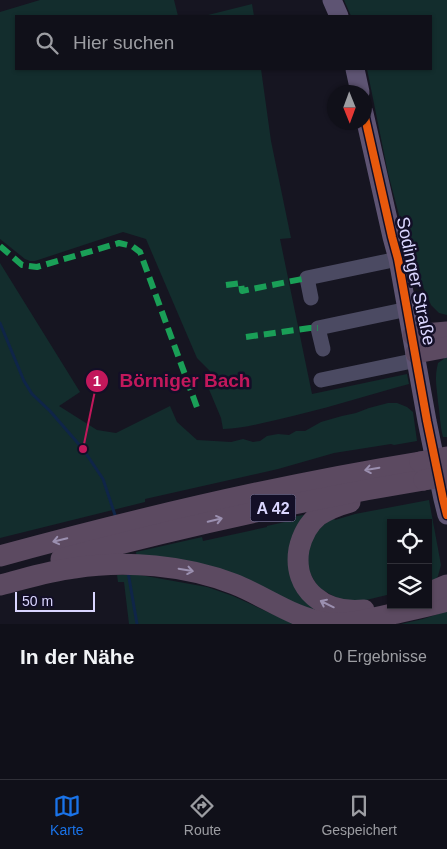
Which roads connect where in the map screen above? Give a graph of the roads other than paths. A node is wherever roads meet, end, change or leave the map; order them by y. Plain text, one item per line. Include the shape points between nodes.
1 (332, 0) edge
2 (339, 15) edge
3 (354, 70) edge
4 (358, 85) edge
5 (368, 130) edge
6 (398, 259) junction
7 (311, 298) dead end
8 (408, 309) junction
9 (447, 332) edge
10 (447, 347) edge
11 (323, 349) dead end
12 (415, 350) junction
13 (321, 380) dead end
14 (447, 457) edge
15 (420, 474) junction
16 (447, 476) edge
17 (447, 515) edge
18 (112, 546) junction
19 (0, 556) edge
20 (0, 575) edge
21 (0, 585) edge
22 (447, 585) edge
23 (432, 591) edge
24 (447, 601) edge
25 (387, 604) edge

1 - 2 main road
3 - 4 main road
5 - 6 main road, Sodinger Straße
6 - 7 lane via 307,278
6 - 8 main road, Sodinger Straße
8 - 11 lane via 318,328
8 - 12 main road, Sodinger Straße
9 - 12 highway
10 - 12 highway
12 - 13 lane
12 - 17 main road, Sodinger Straße
14 - 15 highway, A 42, bridge
15 - 16 highway, A 42, bridge
15 - 18 highway, A 42 via 297,484 231,498 132,531
25 -> 15 highway via 353,611 327,606 317,599 309,591 298,564 302,536 318,516 333,507 391,494
18 -> 19 highway, A 42
18 - 20 highway, A 42
18 - 21 highway via 98,565
18 -> 24 highway via 138,565 161,566 217,578 246,588 312,620 329,623 368,620
22 - 23 highway

